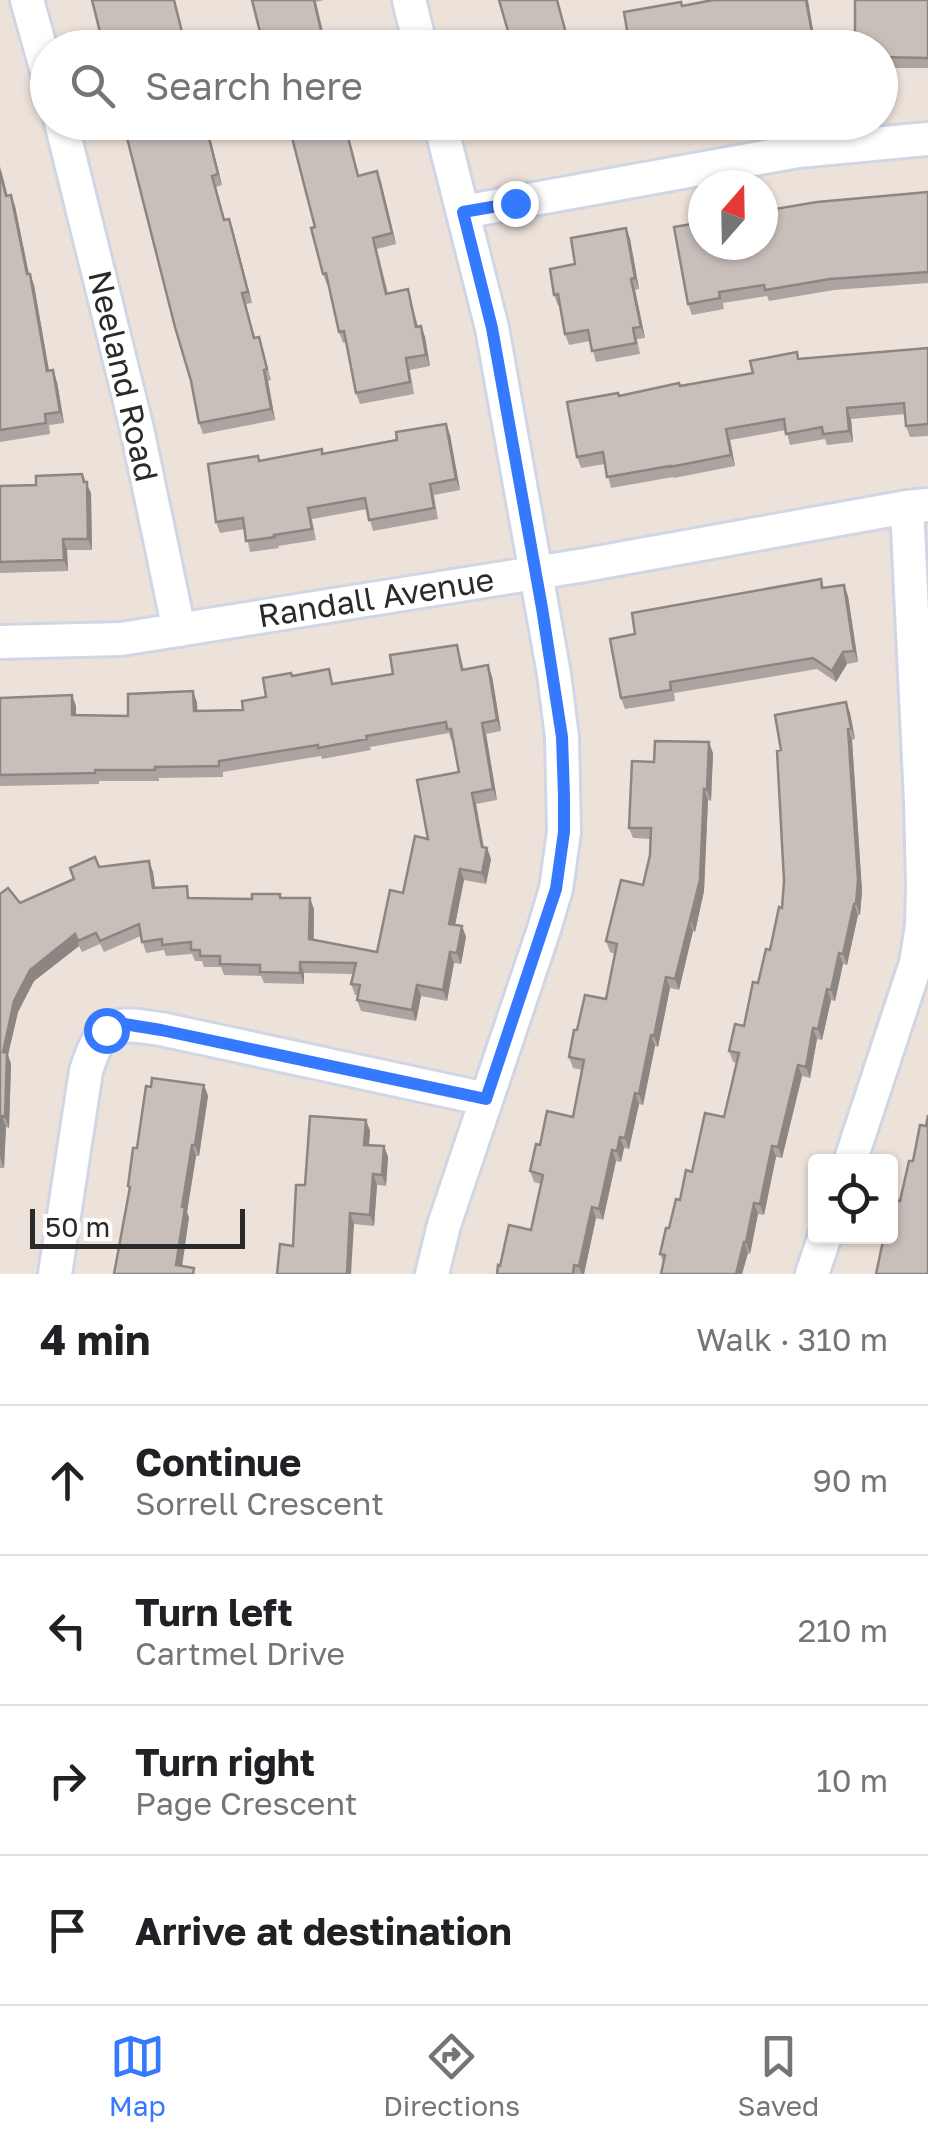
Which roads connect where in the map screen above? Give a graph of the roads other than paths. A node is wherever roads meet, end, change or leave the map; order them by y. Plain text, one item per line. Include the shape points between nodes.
1 (27, 0) edge
2 (409, 0) edge
3 (35, 30) edge
4 (416, 30) edge
5 (928, 139) edge
6 (65, 140) edge
7 (445, 140) edge
8 (463, 212) junction
9 (918, 506) edge
10 (536, 572) junction
11 (179, 630) junction
12 (0, 642) edge
13 (486, 1099) junction
14 (853, 1154) edge
15 (821, 1244) edge
16 (55, 1274) edge
17 (432, 1274) edge
18 (812, 1274) edge

1 - 3 street
2 - 4 street
5 - 8 street via 798,151
6 - 11 street, Neeland Road
7 - 8 street
8 - 10 street via 492,328
9 - 10 street, Randall Avenue
9 - 14 street via 922,926 916,963
10 - 11 street, Randall Avenue
10 - 13 street via 562,737 564,832 556,889
11 - 12 street, Randall Avenue via 121,639
13 - 16 street via 161,1030 124,1024 106,1030 86,1071
13 - 17 street
15 - 18 street

